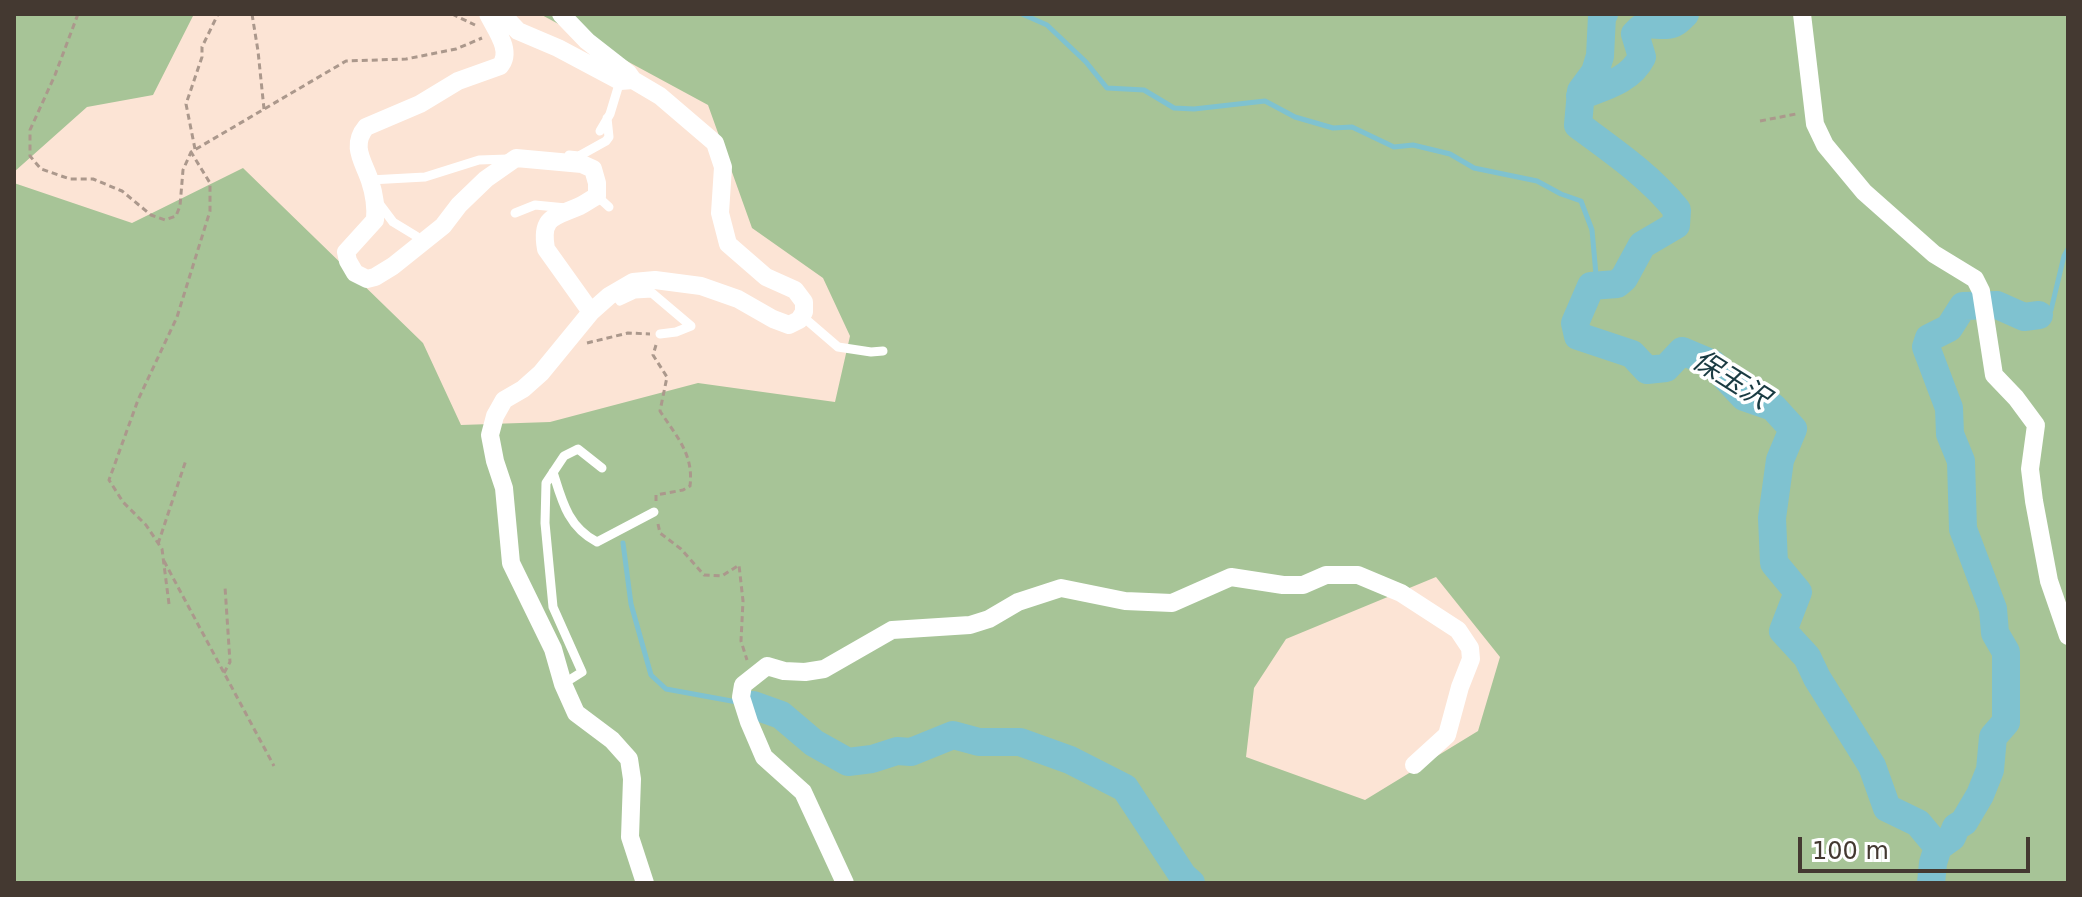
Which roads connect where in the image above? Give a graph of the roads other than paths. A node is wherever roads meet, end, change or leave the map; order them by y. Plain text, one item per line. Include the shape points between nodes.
1 (488, 14) edge
2 (502, 14) edge
3 (561, 14) edge
4 (1802, 14) edge
5 (626, 81) junction
6 (607, 118) junction
7 (600, 131) dead end
8 (516, 158) junction
9 (552, 161) junction
10 (372, 188) junction
11 (569, 209) junction
12 (515, 213) dead end
13 (420, 244) junction
14 (615, 293) junction
15 (591, 312) junction
16 (802, 316) junction
17 (660, 334) road end
18 (883, 351) dead end
19 (602, 468) dead end
20 (553, 472) junction
21 (654, 512) road end
22 (2068, 636) edge
23 (563, 684) junction
24 (1414, 765) dead end
25 (645, 883) edge
26 (845, 883) edge

1 - 10 street via 504,62 363,130 358,149
2 - 5 street via 518,31
3 - 5 street via 628,73
4 - 22 street via 1815,124 1825,145 1864,192 1934,254 1975,279 1981,291 1994,375 2036,425 2030,469 2034,501 2049,581
5 - 6 lane
5 - 16 street via 660,96 715,143 723,167 720,213 728,244 766,277 795,290 804,302
6 - 7 lane
6 - 9 lane via 606,141 579,156 554,154
8 - 9 street
8 - 10 lane via 479,160
8 - 13 street via 486,179
9 - 11 street via 593,169 603,201
10 - 13 lane via 393,222
10 - 13 street via 375,220 346,252 355,273 375,277
11 - 12 lane via 535,205
11 - 15 street via 550,218 546,249
14 - 15 street
14 - 16 street via 633,282 655,280 701,286 789,325
14 - 17 lane via 620,301 652,293 691,326
15 - 23 street via 541,373 504,400 490,435 504,488 511,563 553,649
16 - 18 lane via 838,347
19 - 20 lane via 578,449 564,456
20 - 21 lane via 572,520 597,542
20 - 23 lane via 546,483 545,523 553,607 582,672
23 - 25 street via 576,713 629,759 630,837
24 - 26 street via 1447,735 1471,659 1458,630 1401,593 1358,575 1326,575 1303,585 1231,577 1172,603 1125,601 1061,588 970,625 892,630 824,669 784,671 767,666 743,685 741,697 764,757 803,792

